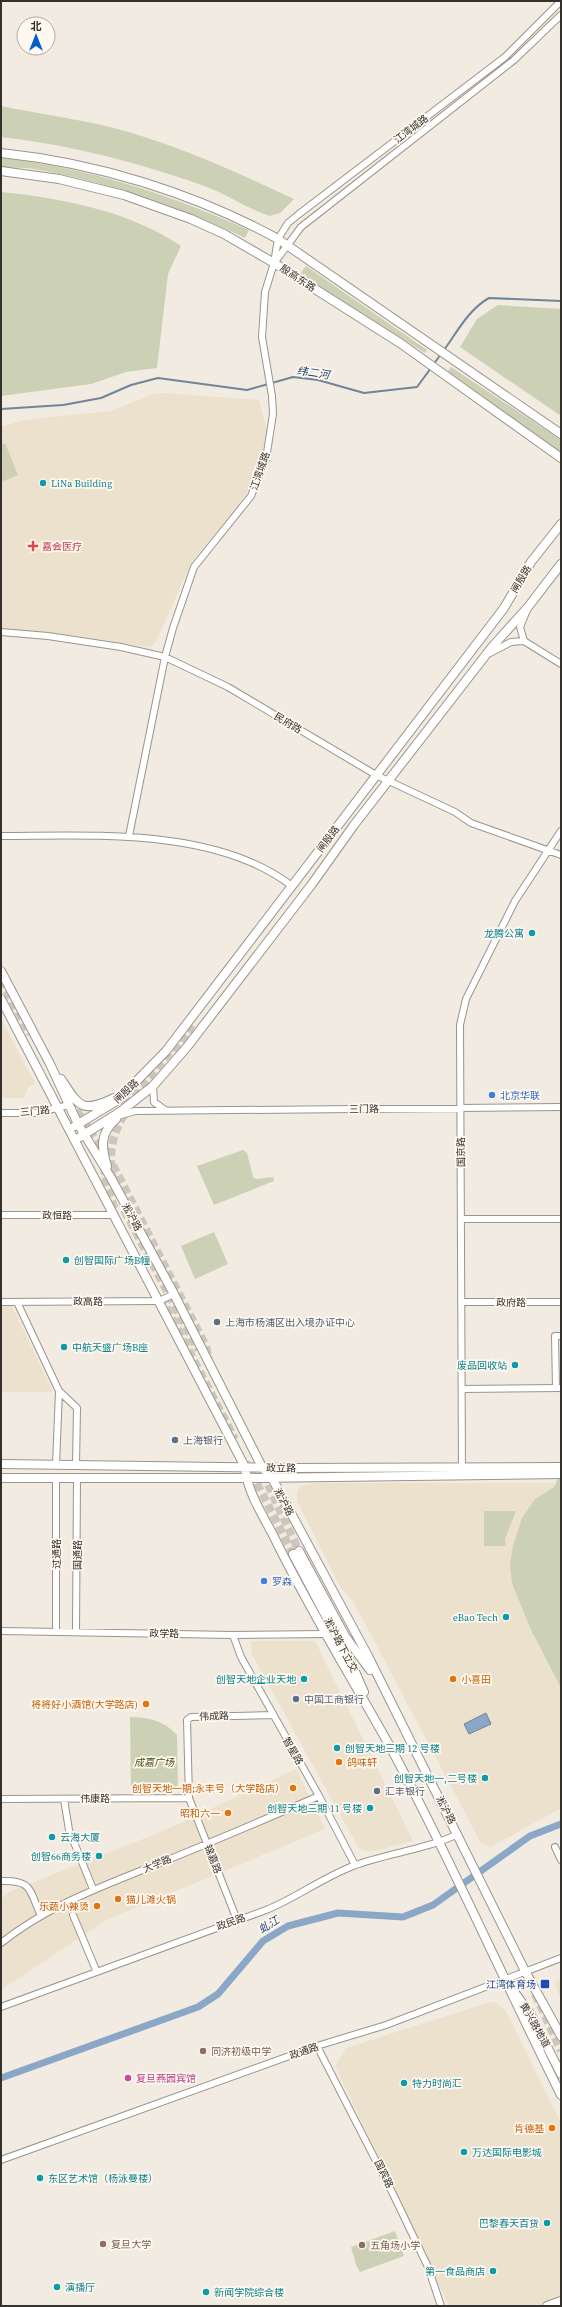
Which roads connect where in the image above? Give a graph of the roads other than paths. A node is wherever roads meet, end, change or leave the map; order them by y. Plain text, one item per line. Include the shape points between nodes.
1 (561, 1) edge
2 (561, 15) edge
3 (1, 153) edge
4 (1, 171) edge
5 (278, 239) junction
6 (287, 245) junction
7 (274, 263) junction
8 (561, 434) edge
9 (561, 458) edge
10 (561, 524) edge
11 (561, 564) edge
12 (528, 608) junction
13 (1, 632) edge
14 (524, 641) junction
15 (165, 657) junction
16 (485, 657) junction
17 (561, 664) edge
18 (408, 732) junction
19 (424, 735) junction
20 (376, 775) junction
21 (388, 781) junction
22 (354, 825) junction
23 (337, 827) junction
24 (561, 831) edge
25 (1, 836) edge
26 (129, 836) junction
27 (547, 850) junction
28 (561, 855) edge
29 (312, 884) junction
30 (292, 886) junction
31 (269, 916) junction
32 (1, 971) edge
33 (1, 999) edge
34 (50, 1064) junction
35 (153, 1086) junction
36 (128, 1091) junction
37 (139, 1097) junction
38 (69, 1104) junction
39 (460, 1107) junction
40 (561, 1107) edge
41 (59, 1108) junction
42 (166, 1111) junction
43 (1, 1113) edge
44 (123, 1113) junction
45 (105, 1121) junction
46 (78, 1124) junction
47 (71, 1129) junction
48 (84, 1134) junction
49 (76, 1139) junction
50 (111, 1178) junction
51 (1, 1215) edge
52 (114, 1215) junction
53 (462, 1219) junction
54 (561, 1219) edge
55 (174, 1294) junction
56 (159, 1301) junction
57 (1, 1302) edge
58 (16, 1302) junction
59 (461, 1302) junction
60 (561, 1302) edge
61 (561, 1336) edge
62 (558, 1366) edge
63 (559, 1388) edge
64 (462, 1389) junction
65 (59, 1391) junction
66 (1, 1464) edge
67 (56, 1465) junction
68 (76, 1465) junction
69 (245, 1467) junction
70 (262, 1467) junction
71 (561, 1467) edge
72 (462, 1472) junction
73 (561, 1474) edge
74 (1, 1478) edge
75 (56, 1478) junction
76 (77, 1478) junction
77 (246, 1478) junction
78 (272, 1478) junction
79 (1, 1631) edge
80 (56, 1631) junction
81 (76, 1632) junction
82 (327, 1634) junction
83 (233, 1635) junction
84 (383, 1689) junction
85 (272, 1715) junction
86 (385, 1738) junction
87 (319, 1796) junction
88 (1, 1798) edge
89 (189, 1798) junction
90 (64, 1799) junction
91 (458, 1834) junction
92 (439, 1843) junction
93 (207, 1844) junction
94 (555, 1847) dead end
95 (561, 1860) edge
96 (355, 1865) junction
97 (1, 1881) edge
98 (93, 1889) junction
99 (73, 1915) dead end
100 (41, 1916) junction
101 (237, 1920) junction
102 (1, 1943) edge
103 (561, 1958) edge
104 (96, 1970) junction
105 (525, 1971) junction
106 (506, 1979) junction
107 (1, 2007) edge
108 (561, 2036) edge
109 (317, 2046) junction
110 (561, 2074) edge
111 (561, 2095) edge
112 (1, 2160) edge
113 (561, 2301) edge
114 (441, 2306) edge
115 (547, 2306) edge

1 - 5 street, 江湾城路 via 505,57 299,214 288,223
2 - 6 street, 江湾城路 via 514,60 301,227
3 - 5 main road, 殷高东路 via 57,161 119,175 242,220
4 - 7 main road, 殷高东路 via 59,179 131,198 217,231
5 - 6 main road, 殷高东路
5 - 7 street, 江湾城路
6 - 7 street, 江湾城路
6 - 8 main road, 殷高东路
7 - 9 main road, 殷高东路 via 420,357
7 - 15 street, 江湾城路 via 265,292 262,337 272,396 271,431 266,459 259,479 242,508 194,568
10 - 18 main road, 闸殷路 via 531,562 504,608
11 - 12 main road, 闸殷路
12 - 14 street via 520,627
12 - 16 main road, 闸殷路
13 - 15 street, 民府路 via 121,647
14 - 16 street via 506,644
14 - 17 street
15 - 20 street, 民府路 via 228,687
15 - 26 street, 江湾城路
16 - 19 main road, 闸殷路
18 - 19 main road via 409,740 413,742
18 - 20 main road, 闸殷路
19 - 21 main road, 闸殷路
20 - 21 street, 民府路
20 - 23 main road, 闸殷路
21 - 22 main road, 闸殷路
21 - 27 street, 民府路 via 455,812 471,823
22 - 23 main road via 355,819 349,816
22 - 29 main road, 闸殷路
23 - 30 main road, 闸殷路
24 - 27 street, 国京路
25 - 26 street
26 - 30 street via 191,845 248,859
27 - 28 street, 民府路
27 - 39 street, 国京路 via 515,901 466,999 460,1032
29 - 31 main road via 194,1026
29 - 35 main road, 闸殷路 via 187,1047
30 - 31 main road, 闸殷路
31 - 36 main road, 闸殷路 via 166,1051
32 - 34 main road, 淞沪路
33 - 41 main road, 淞沪路
34 - 36 main road via 75,1101 82,1106 100,1105
34 - 38 main road, 淞沪路
35 - 37 main road, 闸殷路
35 - 42 street via 154,1102
36 - 46 main road, 闸殷路 via 108,1107
37 - 44 main road
37 - 45 main road, 闸殷路
38 - 41 street, 三门路
38 - 46 main road, 淞沪路
39 - 40 street, 三门路
39 - 42 street, 三门路
39 - 53 street, 国京路
41 - 43 street, 三门路 via 36,1113
41 - 47 main road, 淞沪路
42 - 44 street, 三门路
44 - 45 street, 三门路
44 - 50 main road via 104,1133 103,1153
45 - 48 main road, 闸殷路
46 - 47 main road, 闸殷路
46 - 48 main road, 淞沪路
47 - 49 main road, 淞沪路
48 - 49 main road, 闸殷路
48 - 50 main road, 淞沪路
49 - 52 main road, 淞沪路
50 - 55 main road, 淞沪路
51 - 52 street, 政恒路
52 - 56 main road, 淞沪路
53 - 54 street
53 - 59 street, 国京路
55 - 56 street, 政高路
55 - 70 main road, 淞沪路
56 - 58 street, 政高路
56 - 69 main road, 淞沪路
57 - 58 street, 政高路
58 - 65 street
59 - 60 street, 政府路
59 - 64 street, 国京路
61 - 62 street via 555,1336
62 - 63 street
63 - 64 street
64 - 72 street, 国京路
65 - 67 street
65 - 68 street via 77,1408
66 - 67 main road, 政立路
67 - 68 main road, 政立路
68 - 69 main road, 政立路
69 - 70 main road, 政立路
69 - 77 main road, 淞沪路
70 - 72 main road, 政立路
70 - 78 main road, 淞沪路
71 - 72 main road, 政立路
72 - 73 main road, 政立路
72 - 78 main road, 政立路
74 - 75 main road, 政立路
75 - 76 main road, 政立路
75 - 80 street, 过通路
76 - 77 main road, 政立路
76 - 81 street, 国通路
77 - 78 main road, 政立路
77 - 82 main road, 淞沪路 via 281,1553
78 - 84 main road, 淞沪路 via 368,1656
79 - 80 street, 政学路
80 - 81 street, 政学路
81 - 83 street, 政学路
82 - 83 street, 政学路
82 - 86 main road, 淞沪路
83 - 85 street, 智星路 via 241,1657
84 - 86 main road, 淞沪路下立交 via 345,1636 296,1552
84 - 91 main road, 淞沪路
85 - 87 street, 智星路
85 - 89 street, 伟成路 via 188,1718
86 - 92 main road, 淞沪路
87 - 93 street, 大学路
87 - 96 street, 智星路
88 - 90 street, 伟康路
89 - 90 street, 伟康路
89 - 93 street, 锦嘉路
90 - 98 street via 69,1830
91 - 92 street, 政民路
91 - 105 main road, 淞沪路
92 - 96 street, 政民路
92 - 106 main road, 淞沪路
93 - 98 street, 大学路
93 - 101 street, 锦嘉路
94 - 95 street
96 - 101 street, 政民路 via 324,1879 280,1905
97 - 100 street via 19,1881 28,1886
98 - 100 street, 大学路
99 - 104 street
100 - 102 street, 大学路
101 - 104 street, 政民路
103 - 105 street, 政通路
104 - 107 street, 政民路
105 - 106 street, 政通路
105 - 108 main road, 淞沪路
106 - 109 street, 政通路 via 386,2025
106 - 110 main road, 黄兴路地道 via 531,2015
106 - 111 main road, 淞沪路
109 - 112 street, 政通路
109 - 114 street, 国宾路 via 428,2267
113 - 115 main road

